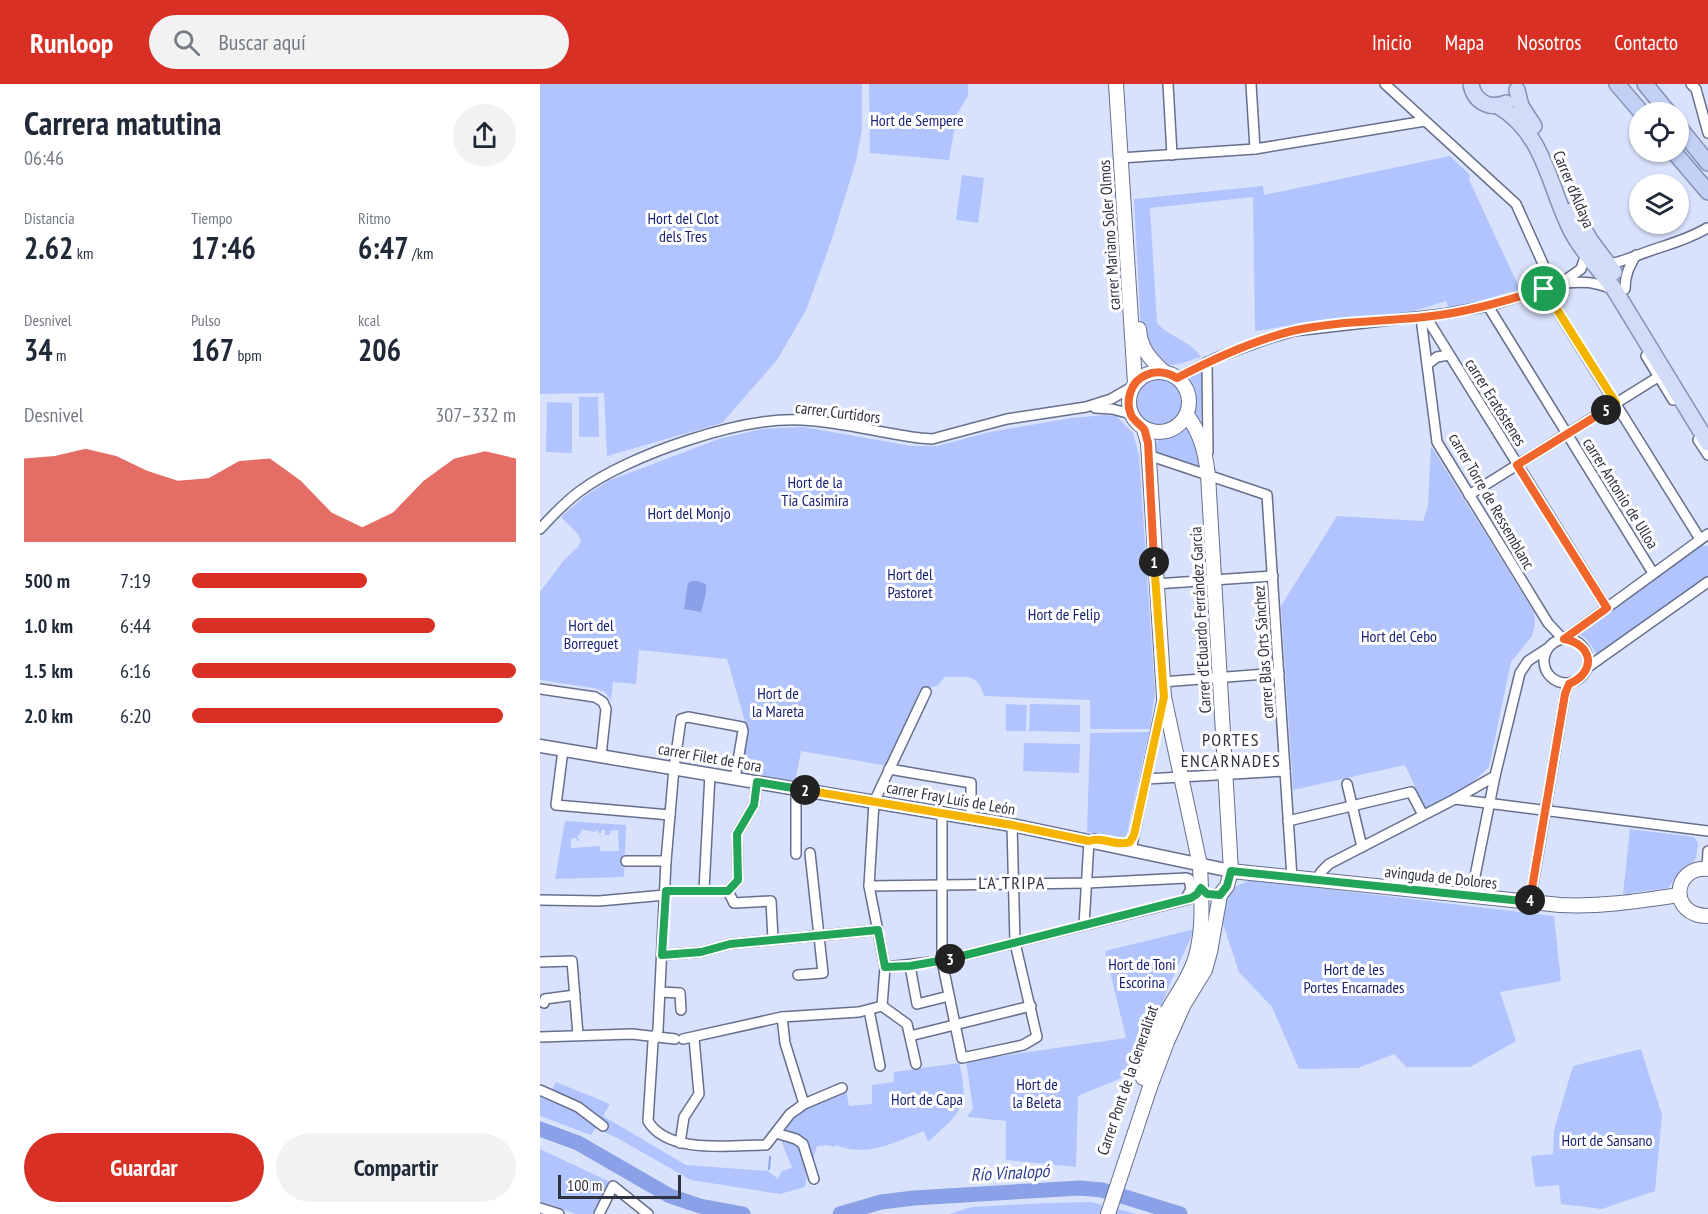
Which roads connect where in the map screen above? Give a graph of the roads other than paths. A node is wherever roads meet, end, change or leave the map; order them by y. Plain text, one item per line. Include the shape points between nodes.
1 (1116, 84) edge
2 (1125, 84) edge
3 (1168, 84) edge
4 (1251, 84) edge
5 (1385, 84) edge
6 (1471, 84) edge
7 (1617, 84) edge
8 (1645, 84) edge
9 (1691, 84) edge
10 (1518, 87) edge
11 (1632, 102) edge
12 (1660, 102) edge
13 (1498, 106) junction
14 (1425, 121) junction
15 (1708, 133) edge
16 (1689, 140) edge
17 (1255, 149) junction
18 (1172, 155) junction
19 (1125, 158) junction
20 (1682, 162) edge
21 (1708, 163) edge
22 (1708, 192) edge
23 (1707, 228) edge
24 (1586, 254) junction
25 (1636, 255) junction
26 (1609, 265) junction
27 (1552, 286) junction
28 (1619, 289) junction
29 (1488, 306) junction
30 (1625, 308) junction
31 (1444, 314) junction
32 (1424, 317) junction
33 (1437, 334) junction
34 (1449, 355) junction
35 (1207, 362) junction
36 (1428, 364) junction
37 (1164, 372) junction
38 (1658, 376) junction
39 (1177, 378) junction
40 (1133, 385) junction
41 (1616, 403) junction
42 (1086, 407) junction
43 (1131, 414) junction
44 (1187, 415) junction
45 (1708, 423) edge
46 (1143, 429) junction
47 (1567, 434) junction
48 (1708, 443) edge
49 (1148, 455) junction
50 (1708, 455) edge
51 (1517, 465) junction
52 (1208, 475) junction
53 (1470, 495) junction
54 (540, 529) edge
55 (1706, 538) edge
56 (1653, 573) junction
57 (1273, 576) junction
58 (1214, 580) junction
59 (1708, 582) edge
60 (1155, 584) junction
61 (1607, 608) junction
62 (1564, 639) junction
63 (1548, 648) junction
64 (1587, 668) junction
65 (1279, 674) junction
66 (1220, 678) junction
67 (1162, 682) junction
68 (1569, 684) junction
69 (540, 689) edge
70 (926, 692) dead end
71 (1164, 697) junction
72 (540, 746) edge
73 (563, 750) junction
74 (601, 756) junction
75 (674, 768) junction
76 (890, 769) junction
77 (1285, 771) junction
78 (710, 774) junction
79 (1226, 775) junction
80 (1495, 776) junction
81 (1182, 777) junction
82 (735, 778) junction
83 (1146, 779) junction
84 (757, 782) junction
85 (1347, 784) dead end
86 (796, 788) junction
87 (1455, 799) junction
88 (874, 802) junction
89 (1490, 803) junction
90 (1352, 806) junction
91 (1546, 810) junction
92 (942, 813) junction
93 (670, 815) junction
94 (1423, 815) junction
95 (971, 818) junction
96 (1288, 821) junction
97 (1012, 825) junction
98 (1708, 831) edge
99 (1134, 835) junction
100 (1089, 841) junction
101 (1362, 847) junction
102 (1131, 850) junction
103 (1708, 851) edge
104 (810, 853) dead end
105 (796, 854) dead end
106 (626, 861) dead end
107 (666, 861) junction
108 (1200, 864) junction
109 (1708, 869) edge
110 (1231, 871) junction
111 (1292, 878) junction
112 (1317, 880) junction
113 (1087, 883) junction
114 (942, 884) junction
115 (1013, 884) junction
116 (869, 885) junction
117 (1201, 888) junction
118 (704, 890) junction
119 (728, 891) junction
120 (665, 893) junction
121 (1220, 895) junction
122 (1471, 896) junction
123 (1679, 896) junction
124 (540, 900) edge
125 (1185, 900) junction
126 (1530, 902) junction
127 (1708, 916) edge
128 (1084, 925) junction
129 (878, 930) junction
130 (819, 935) junction
131 (773, 939) junction
132 (1015, 943) junction
133 (662, 955) junction
134 (942, 961) junction
135 (540, 962) edge
136 (910, 966) junction
137 (885, 967) junction
138 (798, 975) dead end
139 (660, 993) junction
140 (575, 995) junction
141 (949, 996) junction
142 (544, 1004) dead end
143 (882, 1006) junction
144 (1030, 1006) junction
145 (681, 1010) dead end
146 (869, 1010) junction
147 (782, 1017) junction
148 (955, 1024) junction
149 (578, 1035) junction
150 (655, 1036) junction
151 (910, 1036) junction
152 (540, 1037) edge
153 (694, 1038) junction
154 (916, 1064) dead end
155 (880, 1066) dead end
156 (1145, 1086) junction
157 (842, 1088) dead end
158 (540, 1090) edge
159 (804, 1104) junction
160 (603, 1126) dead end
161 (776, 1133) junction
162 (680, 1143) junction
163 (814, 1179) dead end
164 (540, 1208) edge
165 (559, 1214) edge
166 (599, 1214) edge
167 (648, 1214) edge
168 (1098, 1214) edge
169 (1108, 1214) edge

1 - 19 main road, carrer Mariano Soler Olmos
2 - 19 main road, carrer Mariano Soler Olmos
3 - 18 street
4 - 17 street
5 - 14 street
6 - 13 main road, Carrer d'Aldaya via 1479,100
7 - 11 highway
8 - 12 highway
9 - 15 street via 1696,89
10 - 13 main road via 1510,100
10 - 26 main road, Carrer d'Aldaya via 1525,114 1548,146 1578,221
13 - 24 main road, Carrer d'Aldaya via 1520,122 1539,152 1563,212
14 - 17 street
14 - 27 street via 1516,204
16 - 21 highway
17 - 18 street
18 - 19 street
19 - 37 main road, carrer Mariano Soler Olmos via 1140,341 1149,358
19 - 40 main road, carrer Mariano Soler Olmos
20 - 22 highway
23 - 25 street via 1690,239
24 - 27 street via 1581,269
24 - 28 main road, Carrer d'Aldaya
25 - 26 street
25 - 28 street
26 - 28 main road, Carrer d'Aldaya
27 - 28 street via 1579,280
27 - 29 street
27 - 41 street
28 - 30 main road
28 - 45 main road
29 - 31 street
29 - 47 street, carrer Antonio de Ulloa
30 - 38 street via 1625,320
30 - 48 main road
31 - 32 street
31 - 33 street
32 - 33 street, carrer Eratóstenes
32 - 35 street via 1294,331
32 - 36 street, carrer Torre de Ressemblanc
33 - 34 street, carrer Eratóstenes
34 - 36 street
34 - 51 street, carrer Eratóstenes
35 - 39 street
35 - 52 street, Carrer d'Eduardo Ferrández García
36 - 53 street, carrer Torre de Ressemblanc via 1437,442
37 - 39 main road
37 - 40 main road via 1143,376
38 - 41 street
38 - 50 street
39 - 44 main road via 1188,393
40 - 42 street, carrer Curtidors via 1111,399
40 - 43 main road via 1128,401
41 - 47 street
41 - 55 street
42 - 43 street, carrer Curtidors
42 - 54 street, carrer Curtidors via 1007,419 932,439 813,420 745,424 614,470 579,492
43 - 46 main road
44 - 46 main road via 1172,430 1162,433
44 - 52 main road, Carrer d'Eduardo Ferrández García via 1203,445
46 - 49 main road
47 - 51 street
47 - 56 street, carrer Antonio de Ulloa
49 - 52 street
49 - 60 main road
51 - 53 street
51 - 61 street, carrer Eratóstenes
52 - 57 street, carrer Blas Orts Sánchez via 1268,495
52 - 58 main road, Carrer d'Eduardo Ferrández García
53 - 62 street, carrer Torre de Ressemblanc via 1548,623
55 - 56 street
56 - 61 street
57 - 58 street
57 - 65 street, carrer Blas Orts Sánchez
58 - 60 street
58 - 66 main road, Carrer d'Eduardo Ferrández García
59 - 64 street
60 - 67 main road
61 - 62 street
62 - 63 street
62 - 64 street via 1583,647 1588,657
63 - 68 street via 1544,666 1549,676
63 - 80 street via 1528,661 1520,673
64 - 68 street via 1580,679
65 - 66 street
65 - 77 street, carrer Blas Orts Sánchez
66 - 67 street
66 - 79 main road, Carrer d'Eduardo Ferrández García
67 - 71 main road
68 - 91 street
69 - 74 street via 595,697 603,702 606,709
70 - 76 street
71 - 81 main road
71 - 83 street
72 - 73 street, carrer Filet de Fora
73 - 74 street, carrer Filet de Fora
73 - 93 street via 556,805
74 - 75 street, carrer Filet de Fora
75 - 78 street, carrer Filet de Fora
75 - 82 street via 681,719 737,725 743,731
75 - 93 street
76 - 88 street
76 - 95 street via 971,783
77 - 79 street
77 - 96 street, carrer Blas Orts Sánchez
78 - 82 street, carrer Filet de Fora
78 - 118 street
79 - 81 street
79 - 110 main road, Carrer d'Eduardo Ferrández García
80 - 87 street
80 - 89 street
81 - 83 street
81 - 108 main road
82 - 84 street, carrer Filet de Fora
83 - 99 street
84 - 86 street, carrer Filet de Fora
84 - 119 street via 754,805 737,834 738,880
85 - 90 street
86 - 88 street, carrer Filet de Fora
86 - 105 street
87 - 89 street
87 - 94 street
88 - 92 street, carrer Fray Luis de León
88 - 116 street
89 - 91 street
89 - 122 street
90 - 94 street via 1411,792
90 - 96 street
90 - 101 street
91 - 98 street
91 - 126 street
92 - 95 street, carrer Fray Luis de León
92 - 114 street
93 - 107 street
94 - 101 street
95 - 97 street, carrer Fray Luis de León
96 - 111 street, carrer Blas Orts Sánchez
97 - 100 street, carrer Fray Luis de León
97 - 115 street
99 - 100 street via 1125,843
99 - 102 street
100 - 102 street, carrer Fray Luis de León
100 - 113 street
101 - 112 street via 1329,864
102 - 108 street, carrer Fray Luis de León
103 - 109 street
104 - 130 street
106 - 107 street
107 - 120 street
108 - 110 street, avinguda de Dolores
108 - 117 main road, Carrer Pont de la Generalitat
109 - 123 main road via 1686,875
110 - 111 main road, avinguda de Dolores
110 - 121 main road, Carrer Pont de la Generalitat
111 - 112 main road, avinguda de Dolores
112 - 122 main road, avinguda de Dolores
113 - 115 street
113 - 125 street via 1186,878 1191,889
113 - 128 street
114 - 115 street
114 - 116 street
114 - 134 street
115 - 132 street
116 - 129 street
117 - 121 main road via 1207,894
117 - 125 street
117 - 156 main road, Carrer Pont de la Generalitat via 1197,954 1164,1019
118 - 119 street
118 - 120 street
119 - 131 street via 734,903 771,902
120 - 124 street via 599,902
120 - 133 street
121 - 156 main road, Carrer Pont de la Generalitat via 1205,970 1184,1004
122 - 126 main road, avinguda de Dolores
123 - 126 main road, avinguda de Dolores via 1589,906
123 - 127 main road via 1688,911
125 - 128 street
128 - 132 street
129 - 130 street
129 - 137 street
130 - 131 street
130 - 138 street via 823,973
131 - 133 street
132 - 134 street
132 - 144 street
133 - 139 street
134 - 136 street
134 - 141 street
135 - 140 street via 572,961
136 - 137 street
136 - 141 street via 917,1004
137 - 143 street
139 - 145 street via 680,993
139 - 150 street
140 - 142 street via 545,999
140 - 149 street
141 - 148 street
143 - 146 street
143 - 151 street via 907,1024
144 - 148 street
144 - 148 street via 1037,1038 1023,1045 962,1058
146 - 147 street
146 - 155 street
147 - 153 street
147 - 159 street via 785,1043
148 - 151 street
149 - 150 street
149 - 152 street
150 - 153 street
150 - 162 street via 648,1121 664,1138
151 - 154 street
153 - 162 street via 699,1094 684,1117
156 - 168 main road, Carrer Pont de la Generalitat
156 - 169 main road, Carrer Pont de la Generalitat
157 - 159 street
158 - 160 street via 578,1107
159 - 161 street via 790,1114
161 - 162 street via 766,1145
161 - 163 street via 803,1144
164 - 165 street
166 - 167 street via 613,1186

